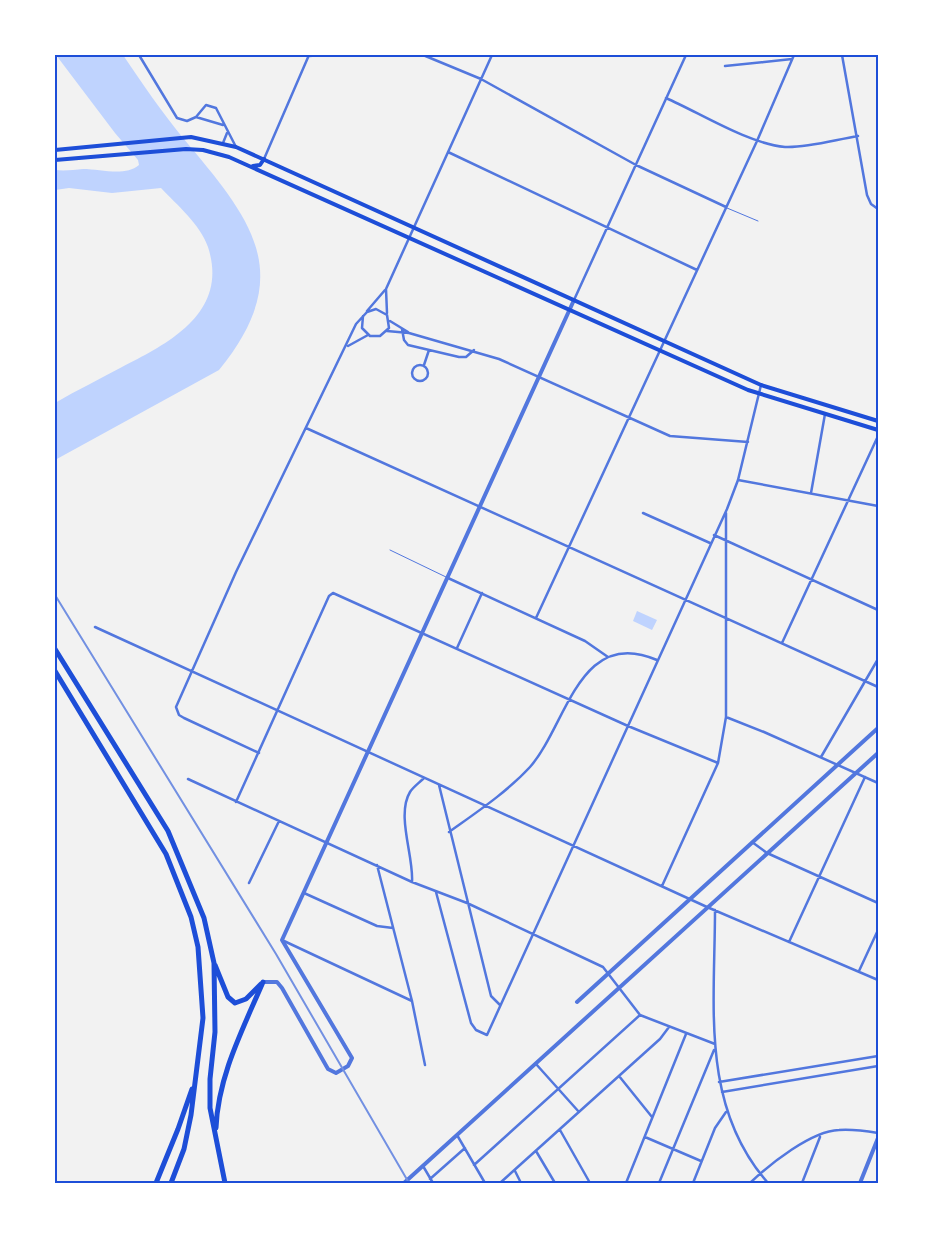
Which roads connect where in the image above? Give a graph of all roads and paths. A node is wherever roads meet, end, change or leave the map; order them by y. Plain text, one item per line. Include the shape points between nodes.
1 (139, 55) edge
2 (322, 55) edge
3 (423, 55) edge
4 (492, 55) edge
5 (686, 55) edge
6 (794, 55) edge
7 (842, 55) edge
8 (309, 56) edge
9 (792, 59) junction
10 (725, 66) dead end
11 (481, 79) junction
12 (666, 98) junction
13 (196, 117) junction
14 (223, 125) junction
15 (227, 131) junction
16 (858, 136) junction
17 (757, 141) junction
18 (223, 143) junction
19 (236, 147) junction
20 (55, 150) edge
21 (448, 152) junction
22 (55, 160) edge
23 (264, 160) junction
24 (636, 165) junction
25 (251, 166) junction
26 (726, 208) junction
27 (878, 209) edge
28 (758, 221) dead end
29 (414, 227) junction
30 (607, 228) junction
31 (410, 237) junction
32 (697, 270) junction
33 (386, 290) junction
34 (574, 300) junction
35 (570, 309) junction
36 (367, 312) junction
37 (388, 315) junction
38 (363, 316) junction
39 (390, 321) junction
40 (402, 329) junction
41 (387, 331) junction
42 (409, 333) junction
43 (368, 334) junction
44 (402, 334) junction
45 (664, 341) junction
46 (347, 347) junction
47 (429, 350) junction
48 (474, 350) junction
49 (660, 350) junction
50 (424, 365) junction
51 (539, 377) junction
52 (761, 384) junction
53 (761, 395) junction
54 (825, 414) junction
55 (629, 418) junction
56 (878, 421) edge
57 (306, 428) junction
58 (878, 430) edge
59 (878, 436) edge
60 (748, 442) junction
61 (738, 480) junction
62 (811, 494) junction
63 (847, 500) junction
64 (480, 506) junction
65 (878, 506) edge
66 (727, 509) junction
67 (643, 513) dead end
68 (714, 535) junction
69 (726, 540) junction
70 (710, 543) junction
71 (569, 546) junction
72 (390, 550) dead end
73 (447, 577) junction
74 (811, 579) junction
75 (482, 593) junction
76 (685, 599) junction
77 (878, 610) edge
78 (536, 618) junction
79 (726, 618) junction
80 (95, 627) dead end
81 (422, 633) junction
82 (782, 643) junction
83 (55, 649) edge
84 (456, 649) junction
85 (608, 657) junction
86 (878, 659) edge
87 (657, 660) junction
88 (55, 671) edge
89 (190, 671) junction
90 (865, 681) junction
91 (878, 687) edge
92 (569, 700) junction
93 (278, 711) junction
94 (726, 717) junction
95 (628, 726) junction
96 (878, 728) edge
97 (368, 752) junction
98 (259, 753) junction
99 (878, 753) edge
100 (821, 757) junction
101 (718, 763) junction
102 (837, 765) junction
103 (855, 774) junction
104 (865, 777) junction
105 (424, 778) junction
106 (188, 780) dead end
107 (878, 784) edge
108 (439, 785) junction
109 (236, 802) junction
110 (484, 805) junction
111 (279, 821) junction
112 (449, 832) junction
113 (752, 842) junction
114 (326, 843) junction
115 (574, 846) junction
116 (767, 853) junction
117 (377, 865) junction
118 (820, 877) junction
119 (412, 882) junction
120 (250, 883) dead end
121 (662, 886) junction
122 (436, 892) junction
123 (304, 893) junction
124 (690, 899) junction
125 (467, 903) junction
126 (878, 903) edge
127 (707, 907) junction
128 (715, 910) junction
129 (393, 928) junction
130 (878, 930) edge
131 (533, 934) junction
132 (282, 940) junction
133 (789, 942) junction
134 (214, 963) junction
135 (859, 971) junction
136 (608, 973) junction
137 (878, 980) edge
138 (263, 982) junction
139 (619, 990) junction
140 (412, 1001) junction
141 (577, 1002) dead end
142 (500, 1006) junction
143 (640, 1015) junction
144 (669, 1027) junction
145 (686, 1034) junction
146 (715, 1046) junction
147 (878, 1056) edge
148 (536, 1064) junction
149 (425, 1065) dead end
150 (878, 1066) edge
151 (619, 1076) junction
152 (195, 1079) junction
153 (720, 1082) junction
154 (558, 1089) junction
155 (722, 1092) junction
156 (579, 1112) junction
157 (726, 1112) junction
158 (652, 1117) junction
159 (560, 1130) junction
160 (878, 1133) edge
161 (457, 1135) junction
162 (821, 1135) junction
163 (645, 1137) junction
164 (878, 1138) edge
165 (216, 1141) junction
166 (465, 1148) junction
167 (673, 1149) junction
168 (536, 1151) junction
169 (702, 1161) junction
170 (474, 1165) junction
171 (423, 1166) junction
172 (514, 1171) junction
173 (760, 1173) junction
174 (430, 1179) junction
175 (156, 1183) edge
176 (172, 1183) edge
177 (225, 1183) edge
178 (404, 1183) edge
179 (433, 1183) edge
180 (485, 1183) edge
181 (500, 1183) edge
182 (521, 1183) edge
183 (555, 1183) edge
184 (590, 1183) edge
185 (626, 1183) edge
186 (659, 1183) edge
187 (693, 1183) edge
188 (750, 1183) edge
189 (768, 1183) edge
190 (802, 1183) edge
191 (860, 1183) edge

1 - 13 street via 177,118 187,121
2 - 8 street
3 - 11 street
4 - 11 street
5 - 12 street
6 - 9 street
7 - 16 street
8 - 23 street
9 - 10 street
9 - 17 street
11 - 21 street
11 - 24 street
12 - 17 street
12 - 24 street
13 - 14 street
13 - 14 street via 203,107 210,104 216,108
14 - 15 street
15 - 18 street
15 - 19 street
16 - 17 street via 786,147
16 - 27 street via 867,195 870,204
17 - 26 street
18 - 19 main road
18 - 20 main road via 196,138
19 - 23 main road
21 - 29 street
21 - 30 street
22 - 25 main road via 202,150
23 - 25 main road via 260,165
23 - 29 main road
24 - 26 street
24 - 30 street
25 - 31 main road
26 - 28 lane
26 - 32 street
29 - 31 street
29 - 34 main road
30 - 32 street
30 - 34 street
31 - 33 street
31 - 35 main road
32 - 45 street
33 - 36 street
33 - 37 street
34 - 35 street
34 - 45 main road
35 - 49 main road
35 - 51 street
36 - 37 street via 376,308
36 - 38 street
37 - 39 street
38 - 43 street via 362,324
38 - 46 street via 356,324
39 - 40 street
39 - 41 street
40 - 42 street
40 - 44 street
41 - 43 street via 378,337
41 - 44 street
42 - 44 street
42 - 48 street
43 - 46 street
44 - 47 street via 405,343
45 - 49 street
45 - 52 main road
46 - 57 street
47 - 48 street via 459,357 466,357
47 - 50 street
48 - 51 street
49 - 53 main road
49 - 55 street
50 - 50 street via 413,370 412,375 418,380 427,377
51 - 55 street
51 - 64 street
52 - 53 street
52 - 56 main road
53 - 54 main road
53 - 60 street
54 - 58 main road
54 - 62 street
55 - 60 street via 670,436
55 - 71 street
57 - 64 street
57 - 89 street
59 - 63 street
60 - 61 street
61 - 62 street
61 - 66 street
62 - 63 street
63 - 65 street
63 - 74 street
64 - 71 street
64 - 73 street
66 - 68 street
66 - 69 street
67 - 70 street
68 - 69 street
68 - 70 street
69 - 74 street
69 - 79 street
70 - 76 street
71 - 76 street
71 - 78 street
72 - 73 lane
73 - 75 street
73 - 81 street
74 - 77 street
74 - 82 street
75 - 78 street
75 - 84 street
76 - 79 street
76 - 87 street
78 - 85 street via 586,642
79 - 82 street
79 - 94 street
80 - 89 street
81 - 84 street
81 - 93 street via 333,593
81 - 97 street
82 - 90 street
83 - 134 highway via 170,835 204,918
84 - 92 street
85 - 87 street via 644,655
85 - 92 street via 587,671
86 - 90 street
87 - 95 street
88 - 152 highway via 166,854 181,887 198,947 202,981 203,1018
89 - 93 street
89 - 98 street via 176,707 179,715
90 - 91 street
90 - 100 street
92 - 95 street
92 - 110 street via 541,753 516,781
93 - 97 street
93 - 98 street
94 - 100 street
94 - 101 street
95 - 101 street
95 - 115 street
96 - 102 street
97 - 105 street
97 - 114 street
98 - 109 street
99 - 103 street
100 - 102 street
101 - 121 street
102 - 103 street
102 - 113 street
103 - 104 street
103 - 116 street
104 - 107 street
104 - 118 street
105 - 108 street
105 - 119 street via 410,792 406,804
106 - 109 street
108 - 110 street
108 - 112 street
109 - 111 street
110 - 112 street
110 - 115 street
111 - 114 street
111 - 120 street
112 - 125 street
113 - 116 street
113 - 124 street
114 - 117 street
114 - 123 street
115 - 121 street
115 - 131 street
116 - 118 street
116 - 127 street
117 - 119 street
117 - 129 street
118 - 126 street
118 - 133 street
119 - 122 street
121 - 124 street
122 - 125 street
122 - 142 street via 471,1023 476,1030 487,1035
123 - 129 street via 377,926
123 - 132 street
124 - 127 street
124 - 136 street
125 - 131 street
125 - 142 street via 491,996
127 - 128 street
127 - 139 street
128 - 133 street
128 - 146 street
129 - 140 street
130 - 135 street
131 - 136 street via 603,967
131 - 142 street
132 - 138 street via 352,1058 348,1066 336,1073 328,1069 282,988 277,982
132 - 140 street
133 - 135 street
134 - 138 highway via 228,997 235,1003 246,999
134 - 165 highway via 215,1032 210,1094
135 - 137 street
136 - 139 street
136 - 141 street
138 - 165 highway via 226,1071 216,1111
139 - 143 street
139 - 148 street
140 - 149 street
143 - 144 street
143 - 154 street
144 - 145 street
144 - 151 street
145 - 146 street
145 - 158 street
146 - 153 street
146 - 167 street
147 - 153 street
148 - 154 street
148 - 161 street
150 - 155 street
151 - 156 street
151 - 158 street
152 - 175 highway
152 - 176 highway via 184,1149
153 - 155 street
154 - 156 street
154 - 170 street
155 - 157 street
156 - 159 street
157 - 169 street via 715,1128
157 - 173 street via 739,1141
158 - 163 street
159 - 168 street
159 - 184 street
160 - 162 street via 838,1130
161 - 166 street
161 - 171 street
162 - 173 street via 798,1145
162 - 190 street
163 - 167 street
163 - 185 street
164 - 191 street
165 - 177 highway
166 - 170 street
166 - 174 street
167 - 169 street
167 - 186 street
168 - 172 street
168 - 183 street
169 - 187 street
170 - 180 street
171 - 174 street
171 - 178 street
172 - 181 street
172 - 182 street
173 - 188 street
173 - 189 street
174 - 179 street

